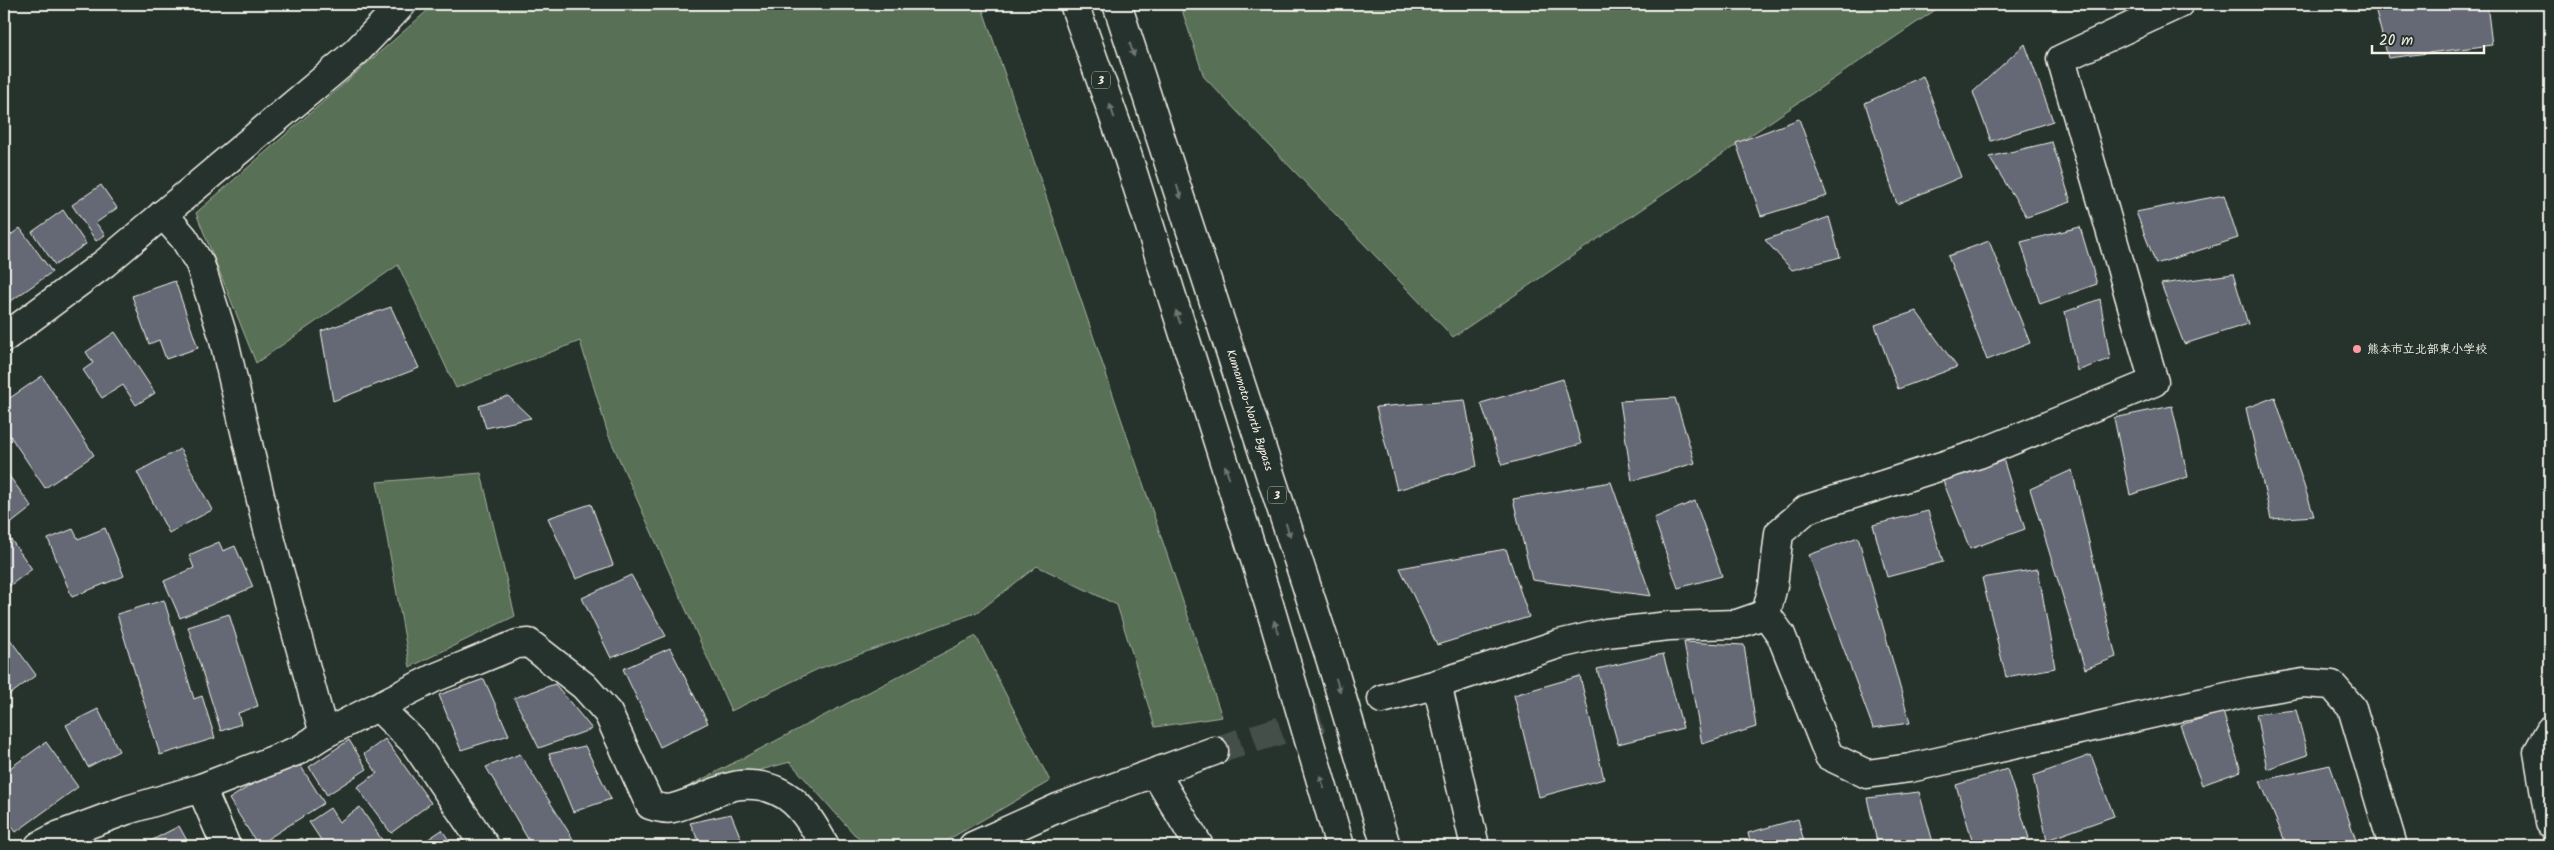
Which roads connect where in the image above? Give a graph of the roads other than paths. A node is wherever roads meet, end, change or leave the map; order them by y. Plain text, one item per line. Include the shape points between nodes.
1 (402, 4) edge
2 (1074, 4) edge
3 (1117, 4) edge
4 (2179, 4) edge
5 (163, 214) junction
6 (4, 338) edge
7 (1766, 614) junction
8 (1437, 684) junction
9 (1382, 699) tunnel mouth
10 (378, 707) junction
11 (2550, 730) edge
12 (324, 734) junction
13 (1214, 751) tunnel mouth
14 (1156, 774) junction
15 (201, 788) junction
16 (2550, 823) edge
17 (1337, 839) edge
18 (39, 846) edge
19 (226, 846) edge
20 (485, 846) edge
21 (825, 846) edge
22 (973, 846) edge
23 (1199, 846) edge
24 (1386, 846) edge
25 (1475, 846) edge
26 (2393, 846) edge

1 - 5 main road via 356,52
17 -> 2 main road, 3 via 1269,604 1128,157
3 -> 24 main road, Kumamoto-North Bypass / 3 via 1331,662
4 - 7 main road via 2061,59 2154,382 1979,454 1807,509 1779,533
5 - 6 main road via 105,263
5 - 12 main road via 184,238 200,264 223,336 267,526
7 - 8 main road via 1737,624 1669,626 1606,633 1559,644
7 - 26 main road via 1781,635 1829,756 1867,774 1910,768 2249,692 2303,683 2332,685 2352,708
8 - 9 main road
8 - 25 main road
10 - 12 main road
10 - 20 main road via 414,742
10 - 21 main road via 434,678 517,644 530,642 584,686 608,713 650,805 666,811 740,785 762,787 783,793 800,806
11 - 16 main road via 2538,752
12 - 15 main road via 299,750
13 - 14 main road
14 - 22 main road via 1060,807
14 - 23 main road
15 - 18 main road via 127,810
15 - 19 main road

